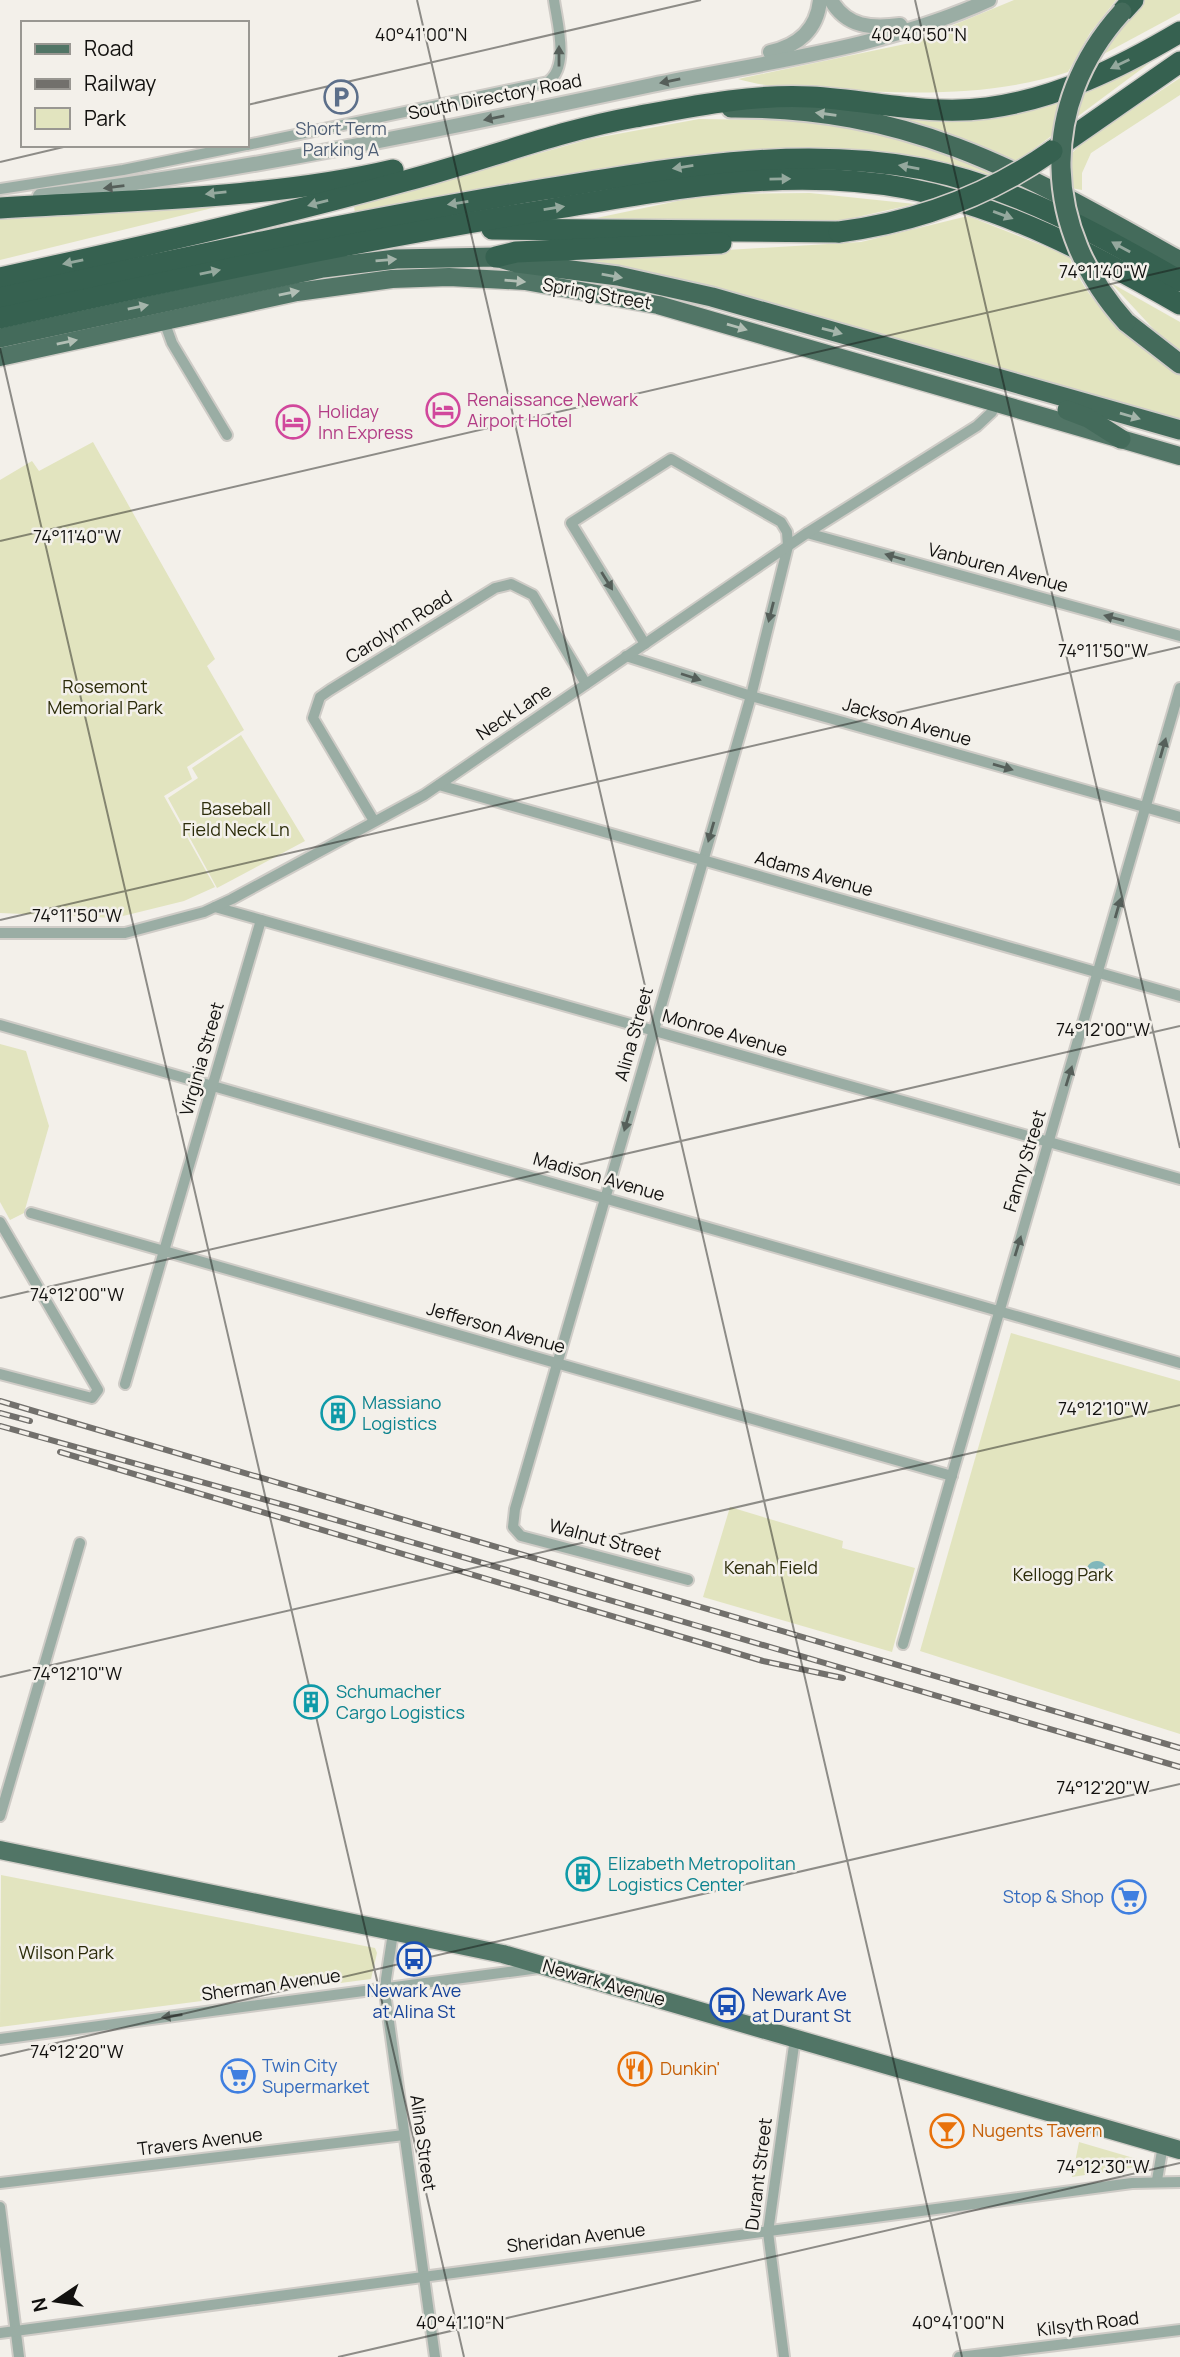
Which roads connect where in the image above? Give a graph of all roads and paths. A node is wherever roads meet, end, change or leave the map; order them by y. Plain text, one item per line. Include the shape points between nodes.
1 (554, 0) edge
2 (820, 0) edge
3 (831, 0) edge
4 (989, 0) edge
5 (1128, 4) edge
6 (936, 21) junction
7 (1180, 32) edge
8 (1180, 62) edge
9 (708, 74) junction
10 (627, 118) junction
11 (248, 145) edge
12 (236, 147) edge
13 (478, 158) junction
14 (0, 189) edge
15 (0, 201) edge
16 (0, 208) edge
17 (839, 232) junction
18 (390, 235) junction
19 (496, 257) junction
20 (1180, 261) edge
21 (0, 278) edge
22 (1180, 281) edge
23 (0, 298) edge
24 (1180, 304) edge
25 (0, 318) edge
26 (164, 321) junction
27 (0, 338) edge
28 (0, 357) edge
29 (1180, 364) edge
30 (1017, 384) junction
31 (996, 401) junction
32 (1180, 430) edge
33 (227, 435) dead end
34 (1121, 439) junction
35 (1180, 456) edge
36 (807, 533) junction
37 (788, 546) junction
38 (1180, 636) edge
39 (645, 644) junction
40 (626, 656) junction
41 (586, 684) junction
42 (1180, 688) edge
43 (751, 696) junction
44 (439, 785) junction
45 (1146, 808) junction
46 (1180, 817) edge
47 (374, 821) junction
48 (703, 860) junction
49 (215, 907) junction
50 (261, 920) junction
51 (0, 933) edge
52 (1100, 973) junction
53 (1180, 996) edge
54 (3, 1026) edge
55 (653, 1031) junction
56 (213, 1086) junction
57 (1049, 1142) junction
58 (1180, 1179) edge
59 (605, 1197) junction
60 (31, 1213) dead end
61 (0, 1222) edge
62 (164, 1253) junction
63 (998, 1311) junction
64 (557, 1363) junction
65 (1180, 1363) edge
66 (0, 1374) edge
67 (125, 1384) dead end
68 (952, 1476) junction
69 (515, 1531) joint
70 (80, 1543) dead end
71 (688, 1580) dead end
72 (903, 1644) dead end
73 (0, 1816) edge
74 (9, 1852) edge
75 (393, 1933) junction
76 (548, 1967) junction
77 (386, 1987) junction
78 (795, 2038) junction
79 (0, 2039) edge
80 (404, 2136) junction
81 (1172, 2148) edge
82 (1157, 2180) junction
83 (1180, 2182) edge
84 (0, 2183) edge
85 (0, 2207) edge
86 (768, 2232) junction
87 (424, 2276) junction
88 (1180, 2330) edge
89 (15, 2331) junction
90 (0, 2333) edge
91 (19, 2357) edge
92 (435, 2357) edge
93 (784, 2357) edge
94 (959, 2357) edge

11 -> 1 street via 548,82 559,64
2 - 9 street via 813,25 799,41 781,50 744,57
3 - 6 street via 841,14 869,27
4 - 6 street, South Directory Road
5 - 29 highway, bridge via 1095,46 1077,79 1064,126 1060,164 1066,212 1077,248 1095,282 1126,322
6 - 9 street, South Directory Road via 865,42
7 -> 10 highway via 1069,87 994,107 928,110 824,98 761,97
8 - 17 highway, bridge via 1006,180 954,204 900,221
9 -> 15 street, South Directory Road via 214,171
10 - 13 highway
20 -> 10 highway via 1004,164 895,127 819,113 752,108
12 - 14 street
13 -> 16 highway via 260,189
13 -> 21 highway via 243,222
17 - 18 highway via 511,229
17 - 19 highway via 717,244 516,251
18 -> 24 highway via 712,184 769,179 845,181 931,194 1005,215 1067,242
25 -> 18 highway
27 -> 19 highway via 323,268
19 -> 30 highway via 674,288
22 -> 23 highway via 1071,220 988,187 895,165 789,157 693,166 365,219
28 -> 26 main road, Spring Street
26 -> 31 main road, Spring Street via 357,282 429,277 525,281 658,305
26 - 33 street via 172,343
30 -> 32 highway
30 - 34 highway via 1043,402 1088,418
31 - 34 main road, Spring Street
31 - 36 street, Neck Lane via 977,426
34 - 35 main road, Spring Street
36 - 37 street, Neck Lane
38 -> 36 street, Vanburen Avenue
37 - 39 street, Neck Lane
37 -> 39 street via 781,522 671,459 571,523
37 -> 43 street, Alina Street
39 - 40 street, Neck Lane
40 - 41 street, Neck Lane
40 -> 43 street, Jackson Avenue
41 - 44 street, Neck Lane
41 - 47 street, Carolynn Road via 533,595 511,584 495,588 330,690 320,697 313,718
45 -> 42 street, Fanny Street
43 -> 45 street, Jackson Avenue
43 -> 48 street, Alina Street
44 - 47 street, Neck Lane
44 - 48 street, Adams Avenue
45 - 46 street, Jackson Avenue
52 -> 45 street, Fanny Street
47 - 49 street, Neck Lane
48 - 52 street, Adams Avenue
48 - 55 street, Alina Street
49 - 50 street
49 - 51 street, Neck Lane via 125,933
50 - 55 street, Monroe Avenue
50 - 56 street, Virginia Street
52 - 53 street, Adams Avenue
57 -> 52 street, Fanny Street
54 - 56 street, Madison Avenue
55 - 57 street, Monroe Avenue
55 -> 59 street, Alina Street
56 - 59 street, Madison Avenue
56 - 62 street, Virginia Street
57 - 58 street, Monroe Avenue
63 -> 57 street, Fanny Street
59 - 63 street, Madison Avenue
59 - 64 street, Alina Street
60 - 62 street, Jefferson Avenue
61 - 66 street via 98,1390 92,1398
62 - 64 street, Jefferson Avenue
62 - 67 street, Virginia Street
63 - 65 street, Madison Avenue
63 - 68 street, Fanny Street
64 - 68 street, Jefferson Avenue
64 - 69 street, Alina Street via 514,1509
68 - 72 street, Fanny Street
69 - 71 street, Walnut Street
70 - 73 street
74 - 75 main road, Newark Avenue
75 - 76 main road, Newark Avenue
75 - 77 street, Alina Street
76 - 77 street, Sherman Avenue
76 - 78 main road, Newark Avenue
77 -> 79 street, Sherman Avenue
77 - 80 street, Alina Street
78 - 81 main road, Newark Avenue
78 - 86 street, Durant Street
80 - 84 street, Travers Avenue
80 - 87 street, Alina Street
81 - 82 street
82 - 83 street, Sheridan Avenue
82 - 86 street, Sheridan Avenue
85 - 89 street
86 - 87 street, Sheridan Avenue
86 - 93 street, Durant Street
87 - 89 street, Sheridan Avenue
87 - 92 street, Alina Street
88 - 94 street, Kilsyth Road
89 - 90 street, Sheridan Avenue
89 - 91 street

